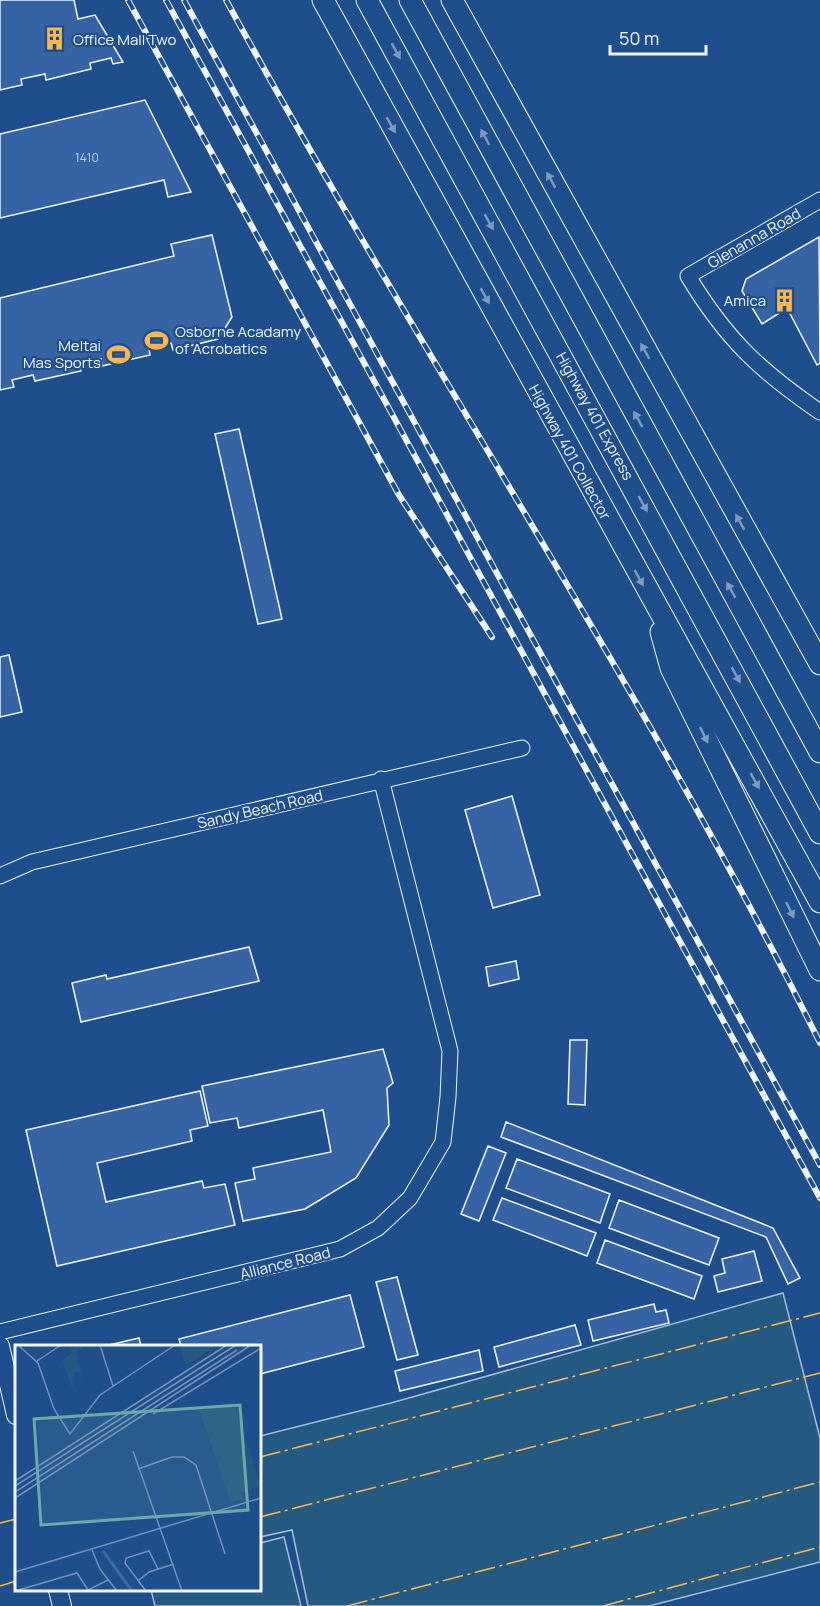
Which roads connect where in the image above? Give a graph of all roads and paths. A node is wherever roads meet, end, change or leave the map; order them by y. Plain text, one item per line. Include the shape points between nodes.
1 (323, 0) edge
2 (368, 0) edge
3 (410, 0) edge
4 (455, 4) edge
5 (820, 200) edge
6 (820, 412) edge
7 (653, 603) junction
8 (820, 664) edge
9 (522, 748) dead end
10 (820, 752) edge
11 (381, 780) junction
12 (820, 833) edge
13 (0, 876) edge
14 (820, 902) edge
15 (820, 970) edge
16 (0, 1332) edge
17 (0, 1346) edge
18 (15, 1411) edge
19 (58, 1591) edge
20 (62, 1606) edge

1 -> 7 highway, Highway 401 Collector
2 -> 12 highway, Highway 401 Express
10 -> 3 highway
8 -> 4 highway
5 - 6 street, Glenanna Road via 688,276 737,346 782,386
7 -> 14 highway, Highway 401 Collector
7 -> 15 highway via 671,668
9 - 11 street, Sandy Beach Road
11 - 13 street, Sandy Beach Road via 32,861
11 - 16 street, Alliance Road via 450,1051 443,1142 410,1198 378,1228 340,1249
17 - 18 main road
19 - 20 main road

